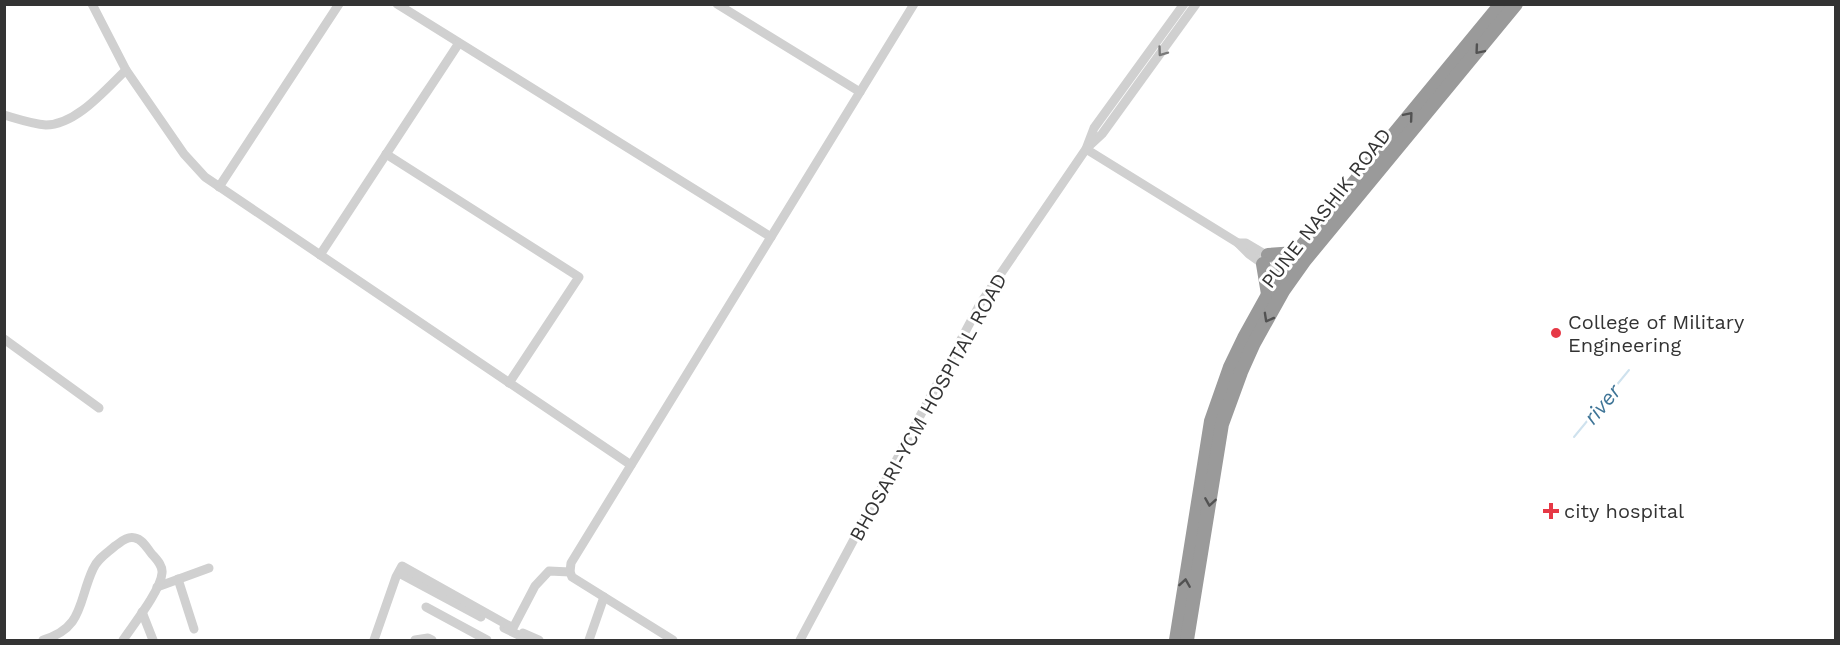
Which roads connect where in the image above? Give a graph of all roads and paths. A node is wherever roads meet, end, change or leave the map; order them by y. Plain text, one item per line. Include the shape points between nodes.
1 (92, 4) edge
2 (339, 4) edge
3 (397, 4) edge
4 (717, 4) edge
5 (914, 4) edge
6 (1184, 4) edge
7 (1196, 4) edge
8 (1501, 4) edge
9 (1516, 4) edge
10 (459, 44) junction
11 (126, 70) junction
12 (860, 92) junction
13 (4, 115) edge
14 (1086, 149) junction
15 (386, 154) junction
16 (219, 187) junction
17 (771, 237) junction
18 (1296, 253) junction
19 (320, 255) junction
20 (1265, 260) junction
21 (1288, 274) junction
22 (1268, 294) junction
23 (4, 339) edge
24 (509, 383) junction
25 (99, 408) dead end
26 (631, 465) junction
27 (209, 568) dead end
28 (570, 572) junction
29 (178, 579) junction
30 (157, 587) junction
31 (604, 597) junction
32 (426, 608) dead end
33 (142, 612) junction
34 (194, 629) dead end
35 (510, 633) edge
36 (43, 640) edge
37 (123, 640) edge
38 (153, 640) edge
39 (374, 640) edge
40 (415, 640) edge
41 (432, 640) edge
42 (487, 640) edge
43 (529, 640) edge
44 (539, 640) edge
45 (589, 640) edge
46 (673, 640) edge
47 (800, 640) edge
48 (1176, 640) edge
49 (1187, 640) edge

1 - 11 street
2 - 16 street
3 - 10 street
4 - 12 street
5 - 12 street
6 - 14 street via 1094,128
7 -> 14 street via 1102,134
18 -> 8 highway, PUNE NASHIK ROAD
9 -> 21 highway, PUNE NASHIK ROAD
10 - 15 street
10 - 17 street
11 - 13 street via 81,112 58,124 33,124
11 - 16 street via 184,154
12 - 17 street
14 - 20 street via 1238,243 1246,243
14 - 47 street, BHOSARI-YCM HOSPITAL ROAD via 980,304
15 - 19 street
15 - 24 street via 579,277
16 - 19 street
17 - 26 street
18 - 20 highway
18 - 21 highway, PUNE NASHIK ROAD
19 - 24 street
20 - 21 street
20 - 22 highway
21 - 22 highway, PUNE NASHIK ROAD
21 -> 49 highway, PUNE NASHIK ROAD via 1237,380 1222,424
48 -> 22 highway, PUNE NASHIK ROAD via 1211,422 1230,367
23 - 25 street
24 - 26 street
26 - 28 street via 573,559
27 - 29 street
28 - 31 street
28 - 35 street via 549,571 535,586
29 - 30 street
29 - 34 street
30 - 33 street
30 - 36 street via 161,565 140,540 124,539 93,568 73,622 56,637
31 - 45 street
31 - 46 street
32 - 42 street
33 - 37 street
33 - 38 street
35 - 39 street via 402,566
35 - 43 street
35 - 44 street
40 - 41 street

